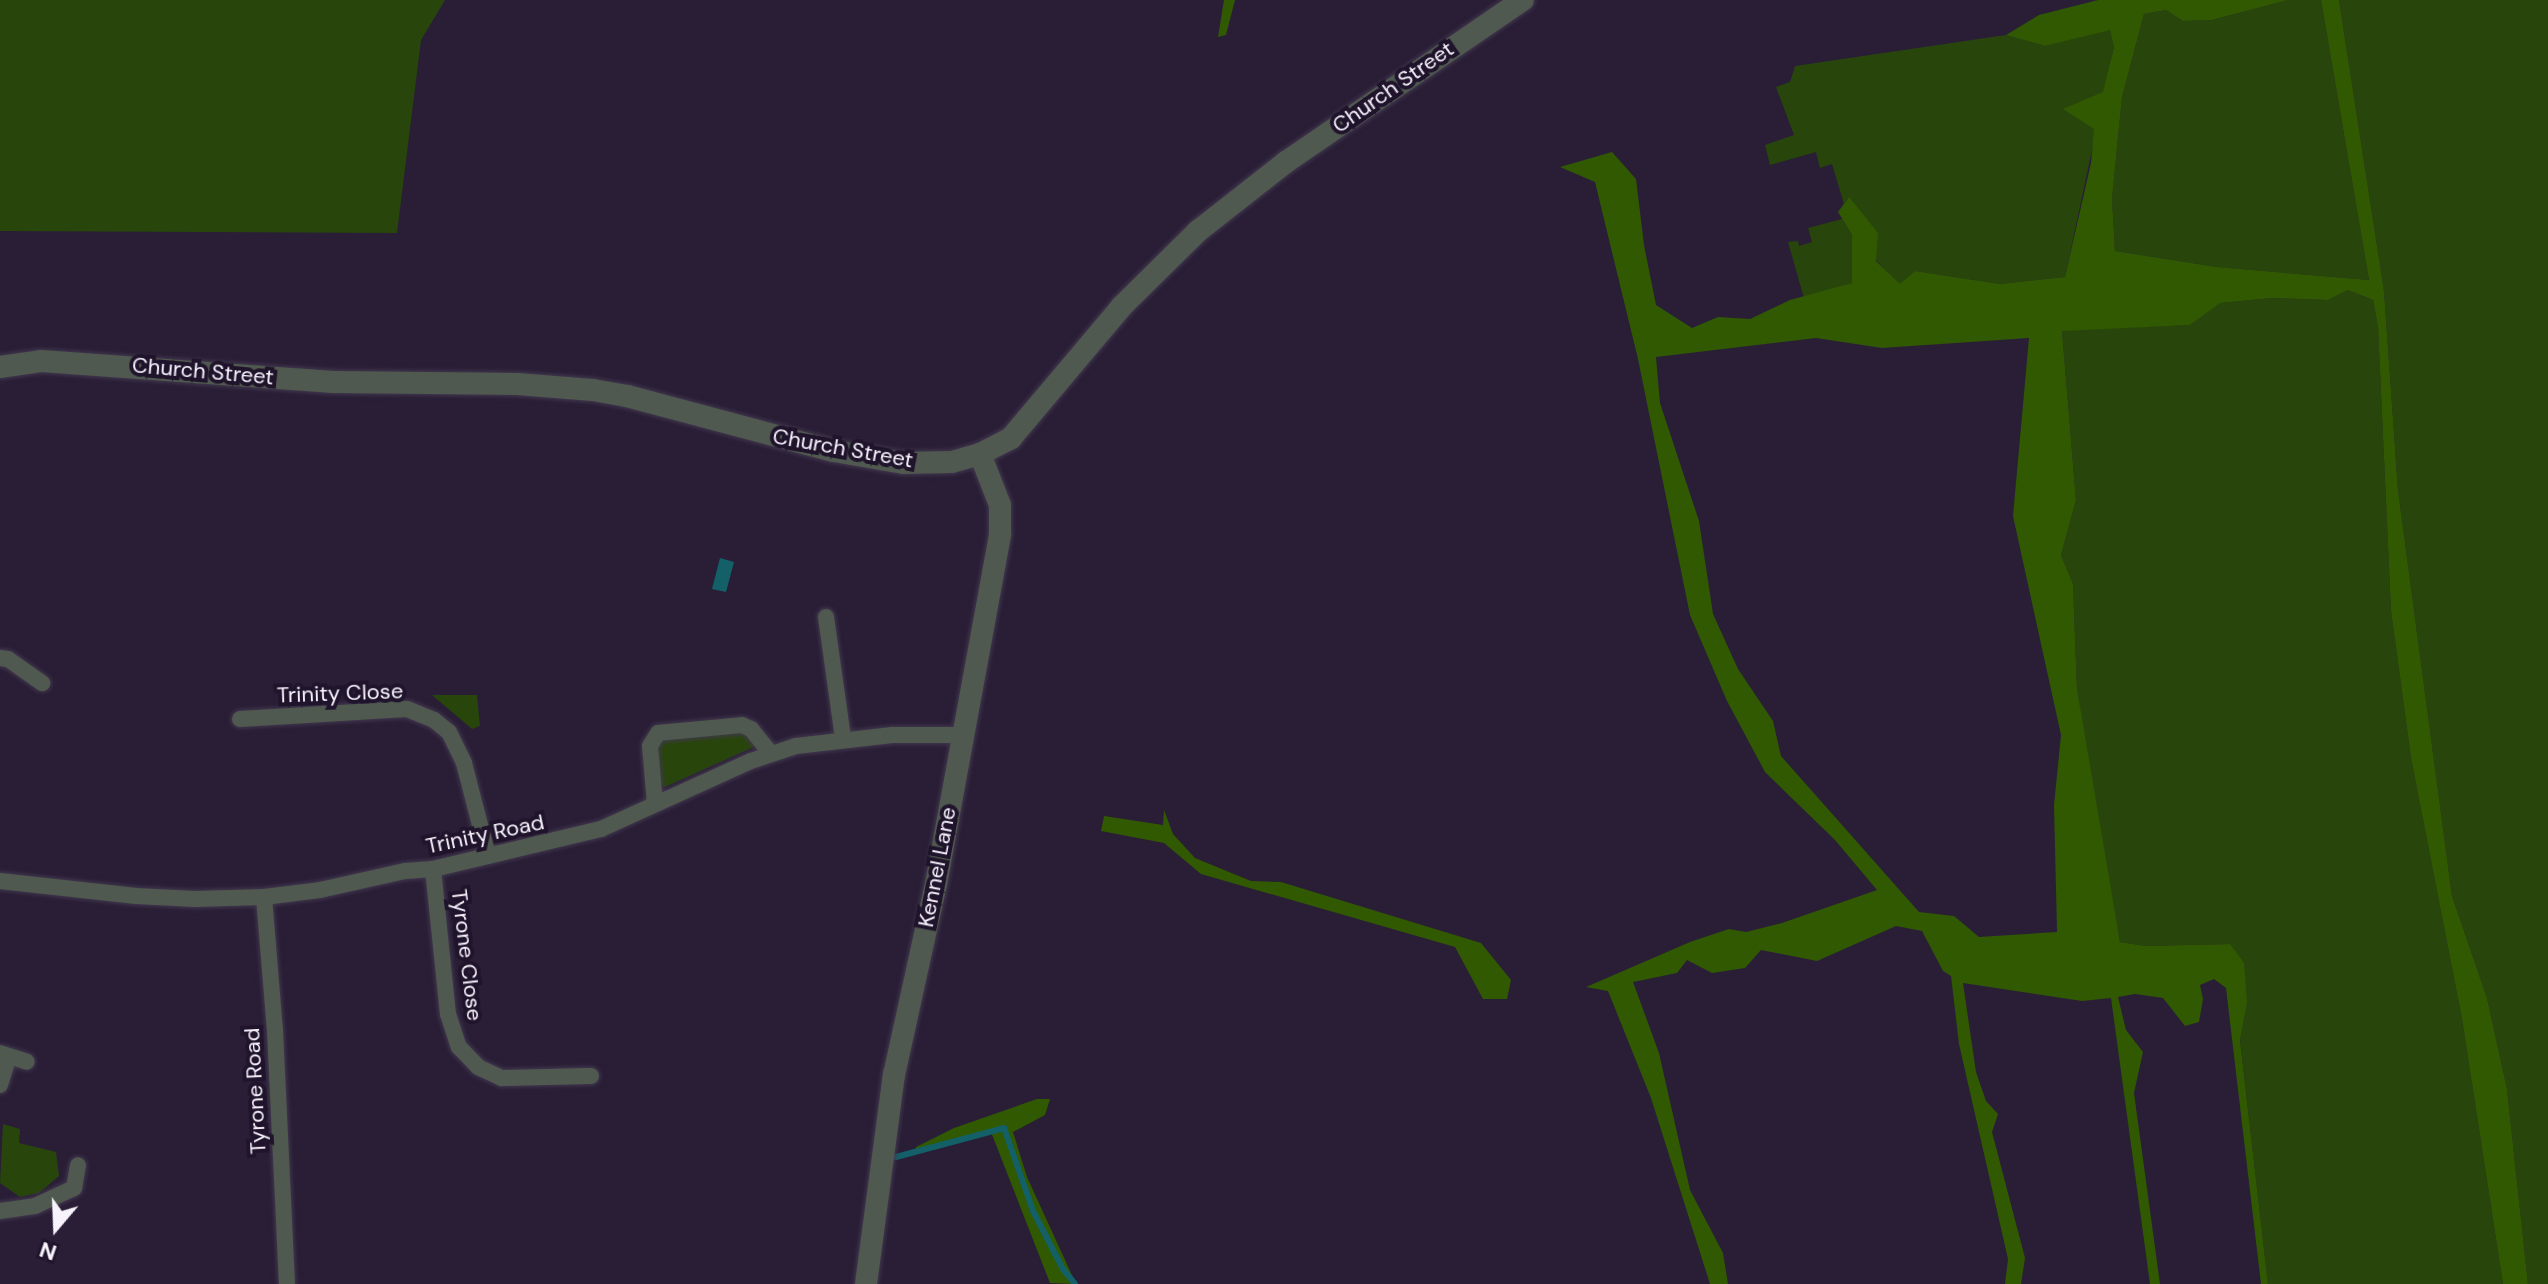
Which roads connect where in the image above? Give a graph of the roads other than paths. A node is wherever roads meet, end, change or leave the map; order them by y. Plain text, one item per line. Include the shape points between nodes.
1 (1523, 0) edge
2 (0, 367) edge
3 (980, 454) junction
4 (826, 617) dead end
5 (0, 658) edge
6 (42, 683) dead end
7 (240, 719) dead end
8 (962, 735) junction
9 (843, 738) junction
10 (771, 754) junction
11 (655, 804) junction
12 (488, 856) junction
13 (433, 869) junction
14 (0, 881) edge
15 (264, 897) junction
16 (4, 1054) edge
17 (27, 1062) dead end
18 (591, 1076) dead end
19 (0, 1085) edge
20 (78, 1165) dead end
21 (0, 1211) edge
22 (287, 1284) edge
23 (866, 1284) edge

1 - 3 street, Church Street via 1286,162 1198,231 1122,306 1011,438
2 - 3 street, Church Street via 41,361 333,382 593,390 769,436 903,463 952,462
3 - 8 street, Kennel Lane via 1000,505 1000,534
4 - 9 street
5 - 6 street
7 - 12 street, Trinity Close via 407,709 434,720 449,732 464,763
8 - 9 street, Trinity Road
8 - 23 street, Kennel Lane via 894,1075
9 - 10 street, Trinity Road
10 - 11 street, Trinity Road
10 - 11 street via 742,725 658,733 650,746
11 - 12 street, Trinity Road via 601,829
12 - 13 street, Trinity Road
13 - 15 street, Trinity Road
13 - 18 street, Tyrone Close via 448,1014 459,1047 478,1067 502,1078
14 - 15 street, Trinity Road via 136,896
15 - 22 street, Tyrone Road
16 - 17 street
16 - 19 street
20 - 21 street via 74,1188 35,1206

